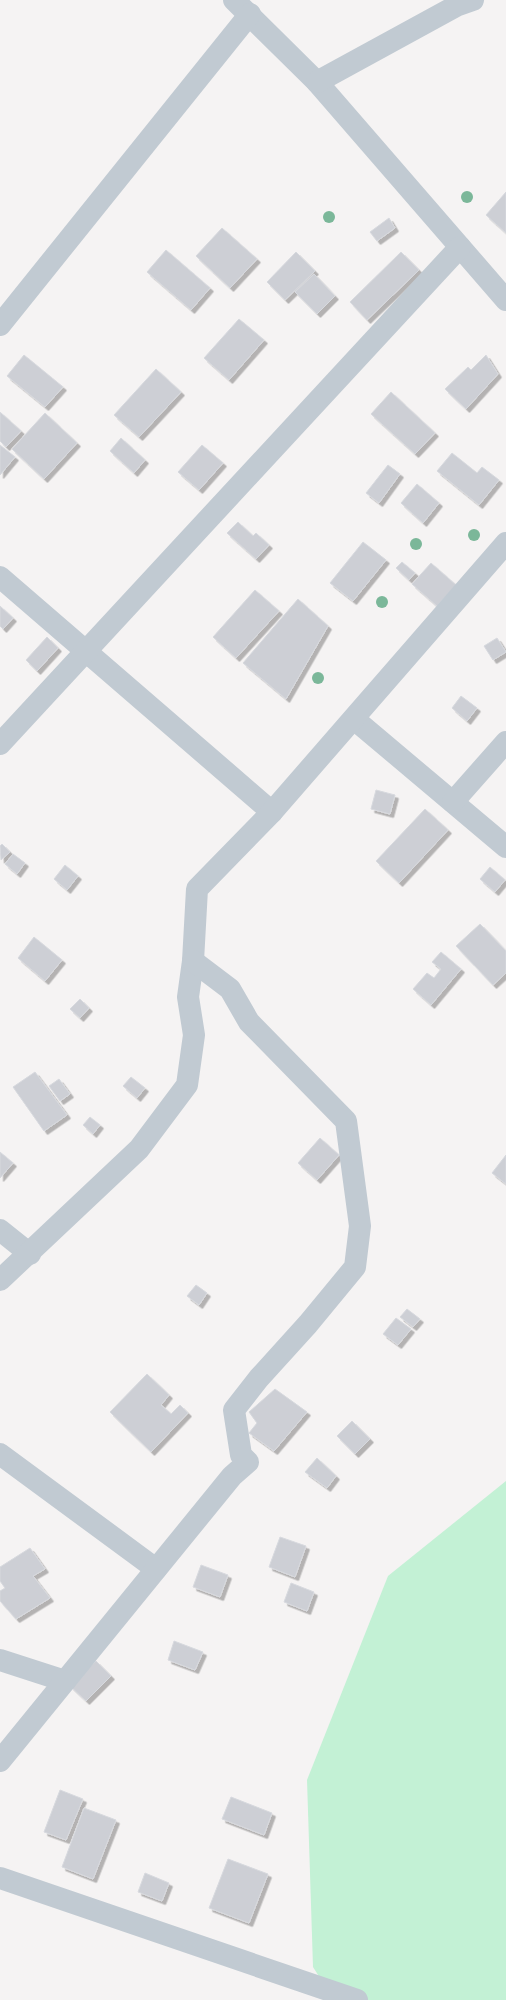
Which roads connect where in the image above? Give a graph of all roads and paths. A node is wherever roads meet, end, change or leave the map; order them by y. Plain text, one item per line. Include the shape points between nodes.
1 (234, 0) edge
2 (465, 2) edge
3 (250, 14) junction
4 (318, 82) junction
5 (460, 247) junction
6 (506, 300) edge
7 (0, 325) edge
8 (506, 543) edge
9 (0, 577) edge
10 (86, 651) junction
11 (354, 719) junction
12 (506, 742) edge
13 (0, 744) edge
14 (453, 802) junction
15 (272, 812) junction
16 (506, 847) edge
17 (193, 961) junction
18 (0, 1230) edge
19 (30, 1254) junction
20 (0, 1280) edge
21 (0, 1454) edge
22 (156, 1569) junction
23 (0, 1660) edge
24 (65, 1681) junction
25 (0, 1761) edge
26 (0, 1878) edge
27 (355, 2000) edge

1 - 3 street
2 - 4 street
3 - 4 street
3 - 7 street
4 - 5 street
5 - 6 street
5 - 10 street
8 - 11 street
9 - 10 street
10 - 13 street
10 - 15 street
11 - 14 street
11 - 15 street
12 - 14 street
14 - 16 street
15 - 17 street via 197,889
17 - 19 street via 188,997 194,1035 186,1085 139,1149
17 - 22 street via 230,989 249,1022 346,1121 360,1226 355,1267 308,1324 258,1378 234,1410 241,1454 248,1462 232,1476
18 - 19 street
19 - 20 street
21 - 22 street
22 - 24 street
23 - 24 street
24 - 25 street
26 - 27 street

